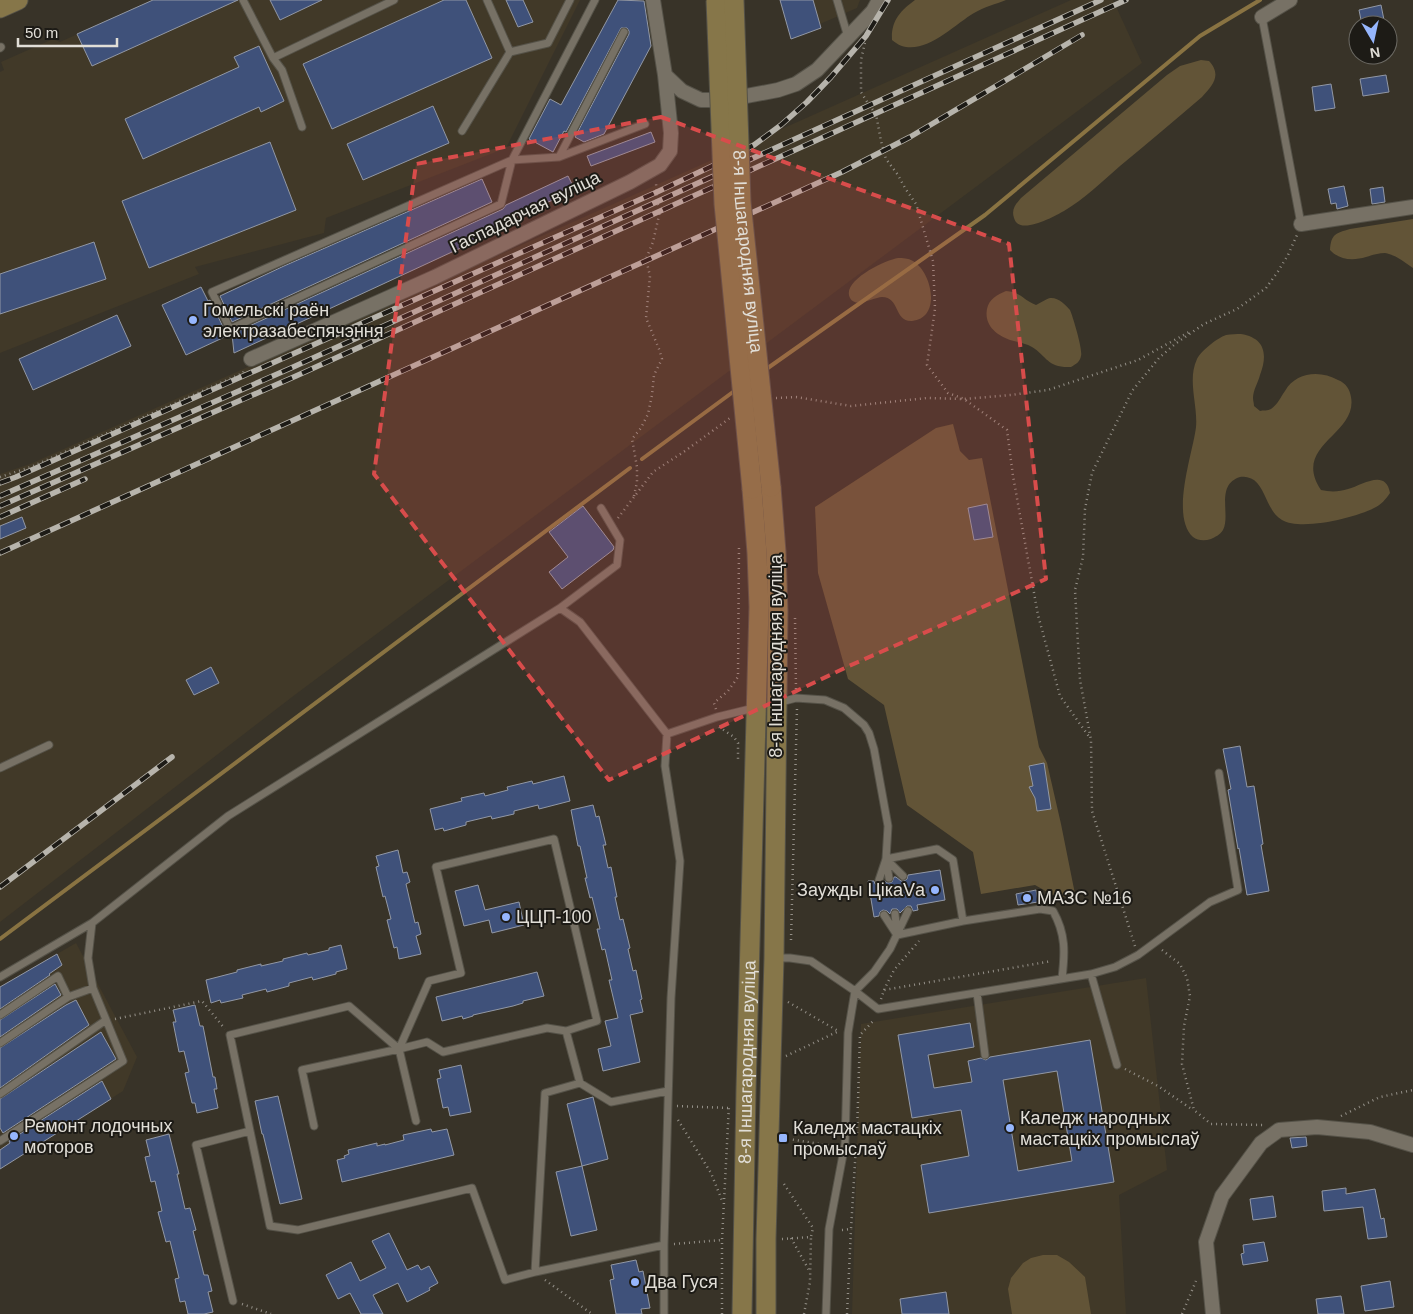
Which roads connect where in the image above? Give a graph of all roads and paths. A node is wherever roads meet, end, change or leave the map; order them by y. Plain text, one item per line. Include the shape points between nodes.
1 (18, 0) edge
2 (243, 0) edge
3 (394, 0) edge
4 (487, 0) edge
5 (570, 0) edge
6 (595, 0) edge
7 (653, 0) edge
8 (716, 0) edge
9 (734, 0) edge
10 (837, 0) edge
11 (1290, 0) edge
12 (876, 6) edge
13 (0, 8) edge
14 (1262, 17) joint
15 (624, 32) dead end
16 (866, 36) dead end
17 (848, 37) junction
18 (510, 52) junction
19 (273, 58) junction
20 (664, 75) junction
21 (644, 124) dead end
22 (302, 127) dead end
23 (462, 131) dead end
24 (559, 157) junction
25 (512, 160) junction
26 (660, 165) junction
27 (1413, 207) edge
28 (1301, 224) junction
29 (1204, 324) junction
30 (251, 359) joint
31 (772, 398) dead end
32 (964, 399) junction
33 (732, 416) dead end
34 (0, 477) edge
35 (761, 488) junction
36 (634, 498) junction
37 (601, 508) dead end
38 (612, 527) junction
39 (739, 540) dead end
40 (560, 608) junction
41 (777, 703) junction
42 (757, 707) junction
43 (717, 717) junction
44 (667, 734) junction
45 (1091, 740) junction
46 (49, 745) dead end
47 (738, 762) dead end
48 (0, 768) edge
49 (1219, 773) dead end
50 (886, 859) junction
51 (903, 876) dead end
52 (890, 878) dead end
53 (879, 880) dead end
54 (908, 911) dead end
55 (895, 914) dead end
56 (884, 916) dead end
57 (963, 921) junction
58 (92, 923) junction
59 (897, 935) junction
60 (925, 935) dead end
61 (1152, 945) junction
62 (1138, 955) junction
63 (750, 958) junction
64 (774, 958) junction
65 (1052, 961) dead end
66 (1091, 974) junction
67 (0, 977) edge
68 (1062, 978) junction
69 (93, 988) junction
70 (884, 990) junction
71 (855, 991) junction
72 (977, 993) junction
73 (68, 997) junction
74 (878, 1009) junction
75 (786, 1010) dead end
76 (0, 1015) edge
77 (106, 1020) junction
78 (566, 1031) junction
79 (230, 1035) junction
80 (0, 1043) edge
81 (786, 1047) dead end
82 (399, 1049) junction
83 (985, 1055) dead end
84 (1117, 1065) joint
85 (580, 1083) junction
86 (1413, 1090) edge
87 (668, 1091) junction
88 (0, 1094) edge
89 (668, 1105) junction
90 (1194, 1110) junction
91 (1341, 1116) dead end
92 (416, 1121) dead end
93 (314, 1126) dead end
94 (1269, 1126) dead end
95 (250, 1131) junction
96 (857, 1133) dead end
97 (783, 1138) dead end
98 (0, 1141) edge
99 (856, 1143) dead end
100 (1413, 1144) edge
101 (832, 1146) dead end
102 (782, 1180) dead end
103 (724, 1204) junction
104 (851, 1229) junction
105 (842, 1230) dead end
106 (812, 1237) junction
107 (791, 1238) junction
108 (779, 1239) dead end
109 (722, 1240) junction
110 (664, 1245) junction
111 (535, 1272) junction
112 (810, 1272) junction
113 (233, 1300) joint
114 (271, 1314) edge
115 (592, 1314) edge
116 (664, 1314) edge
117 (722, 1314) edge
118 (742, 1314) edge
119 (766, 1314) edge
120 (804, 1314) edge
121 (826, 1314) edge
122 (847, 1314) edge
123 (1212, 1314) edge

1 - 13 main road
2 - 19 lane
3 - 19 lane
4 - 18 lane
5 - 18 lane via 548,43
6 - 25 lane
7 - 20 street
8 - 35 main road, 8-я Іншагародняя вуліца, bridge via 724,204
9 - 35 main road, 8-я Іншагародняя вуліца, bridge via 741,202
10 - 17 lane
11 - 14 street
12 - 17 street
14 - 28 lane
15 - 24 lane
16 - 32 path via 861,60 861,92 876,114 886,159 916,204 933,261 935,309 927,366 948,393
17 - 20 street via 817,70 796,84 778,90 725,100 701,100 682,91
18 - 23 lane
19 - 22 lane via 282,70
20 - 26 street via 671,133 670,151
21 - 24 lane
24 - 25 lane
25 - 25 lane via 212,292 230,330 502,204
26 - 30 street, Гаспадарчая вуліца via 435,277
26 - 36 path via 656,181 660,211 646,259 650,276 646,318 662,359 654,375 648,414 632,439 637,467
27 - 28 street
28 - 29 path via 1288,255 1266,288 1237,309
29 - 32 path via 1138,360 1048,390
29 - 45 path via 1159,358 1132,391 1092,473 1085,509 1083,556 1075,590 1080,680
30 - 34 path via 243,373 31,467
31 - 32 path via 796,397 852,406 927,398
32 - 45 path via 1007,430 1038,615 1060,696
33 - 36 path via 653,472
35 - 41 main road, 8-я Іншагародняя вуліца via 776,552
35 - 42 main road, 8-я Іншагародняя вуліца via 757,553
36 - 38 path
37 - 38 lane
38 - 40 lane via 620,540 617,565
39 - 43 path via 738,677 728,692 714,703
40 - 44 lane via 580,622
40 - 58 lane via 228,816
41 - 42 main road
41 - 50 lane via 796,698 825,700 844,708 864,725 874,749 888,826
41 - 64 main road, 8-я Іншагародняя вуліца
42 - 43 lane
42 - 63 main road, 8-я Іншагародняя вуліца
43 - 44 lane
43 - 47 path via 719,728 738,743
44 - 87 lane via 665,766 680,861
45 - 62 path via 1092,811
46 - 48 lane
49 - 61 lane via 1238,890 1210,902
50 - 51 lane
50 - 52 lane
50 - 53 lane
50 - 57 lane via 937,849 952,860
54 - 59 lane
55 - 59 lane
56 - 59 lane
57 - 59 lane
57 - 68 lane via 1040,909 1053,911 1065,951
58 - 67 lane
58 - 69 lane via 88,958
59 - 71 lane via 874,972
60 - 70 path via 894,970
61 - 62 lane
61 - 90 path via 1180,964 1187,978 1190,996 1182,1064
62 - 66 lane via 1115,967
63 - 64 main road
63 - 118 main road, 8-я Іншагародняя вуліца
64 - 71 lane via 811,962
64 - 119 main road, 8-я Іншагародняя вуліца
65 - 70 path
66 - 68 lane
66 - 84 lane
68 - 72 lane
69 - 73 lane
69 - 77 lane
70 - 74 path
71 - 74 lane
71 - 121 lane via 848,1033 845,1144 829,1229
72 - 74 lane
72 - 83 lane
73 - 76 lane via 58,976
73 - 80 lane
74 - 96 path via 875,1019 860,1035
75 - 81 path via 786,1001 839,1031 785,1057
77 - 79 path via 202,1001
77 - 88 lane
77 - 98 lane via 123,1061
78 - 82 lane via 547,1028 443,1052 427,1042
78 - 82 lane via 597,1021 554,839 436,867 461,972 429,981
78 - 85 lane
79 - 82 lane via 349,1006
79 - 95 lane
82 - 92 lane
82 - 93 lane via 302,1070
84 - 90 path via 1158,1086
85 - 87 lane via 611,1102
85 - 111 lane via 545,1093
86 - 91 path via 1380,1097
87 - 89 lane
89 - 103 path via 711,1173
89 - 103 path via 728,1108
89 - 110 lane
90 - 94 path via 1211,1124
95 - 111 lane via 270,1226 298,1230 472,1188 505,1280
95 - 113 lane via 196,1145
97 - 101 path
99 - 104 path
100 - 123 street via 1370,1132 1317,1127 1279,1130 1261,1143 1222,1196 1206,1242
102 - 106 path via 813,1228
103 - 109 path
104 - 105 path
104 - 122 path
106 - 107 path
106 - 112 path
107 - 108 path
107 - 112 path
109 - 110 path
109 - 117 path
110 - 111 lane
110 - 116 lane
111 - 115 path
112 - 120 path
113 - 114 path

